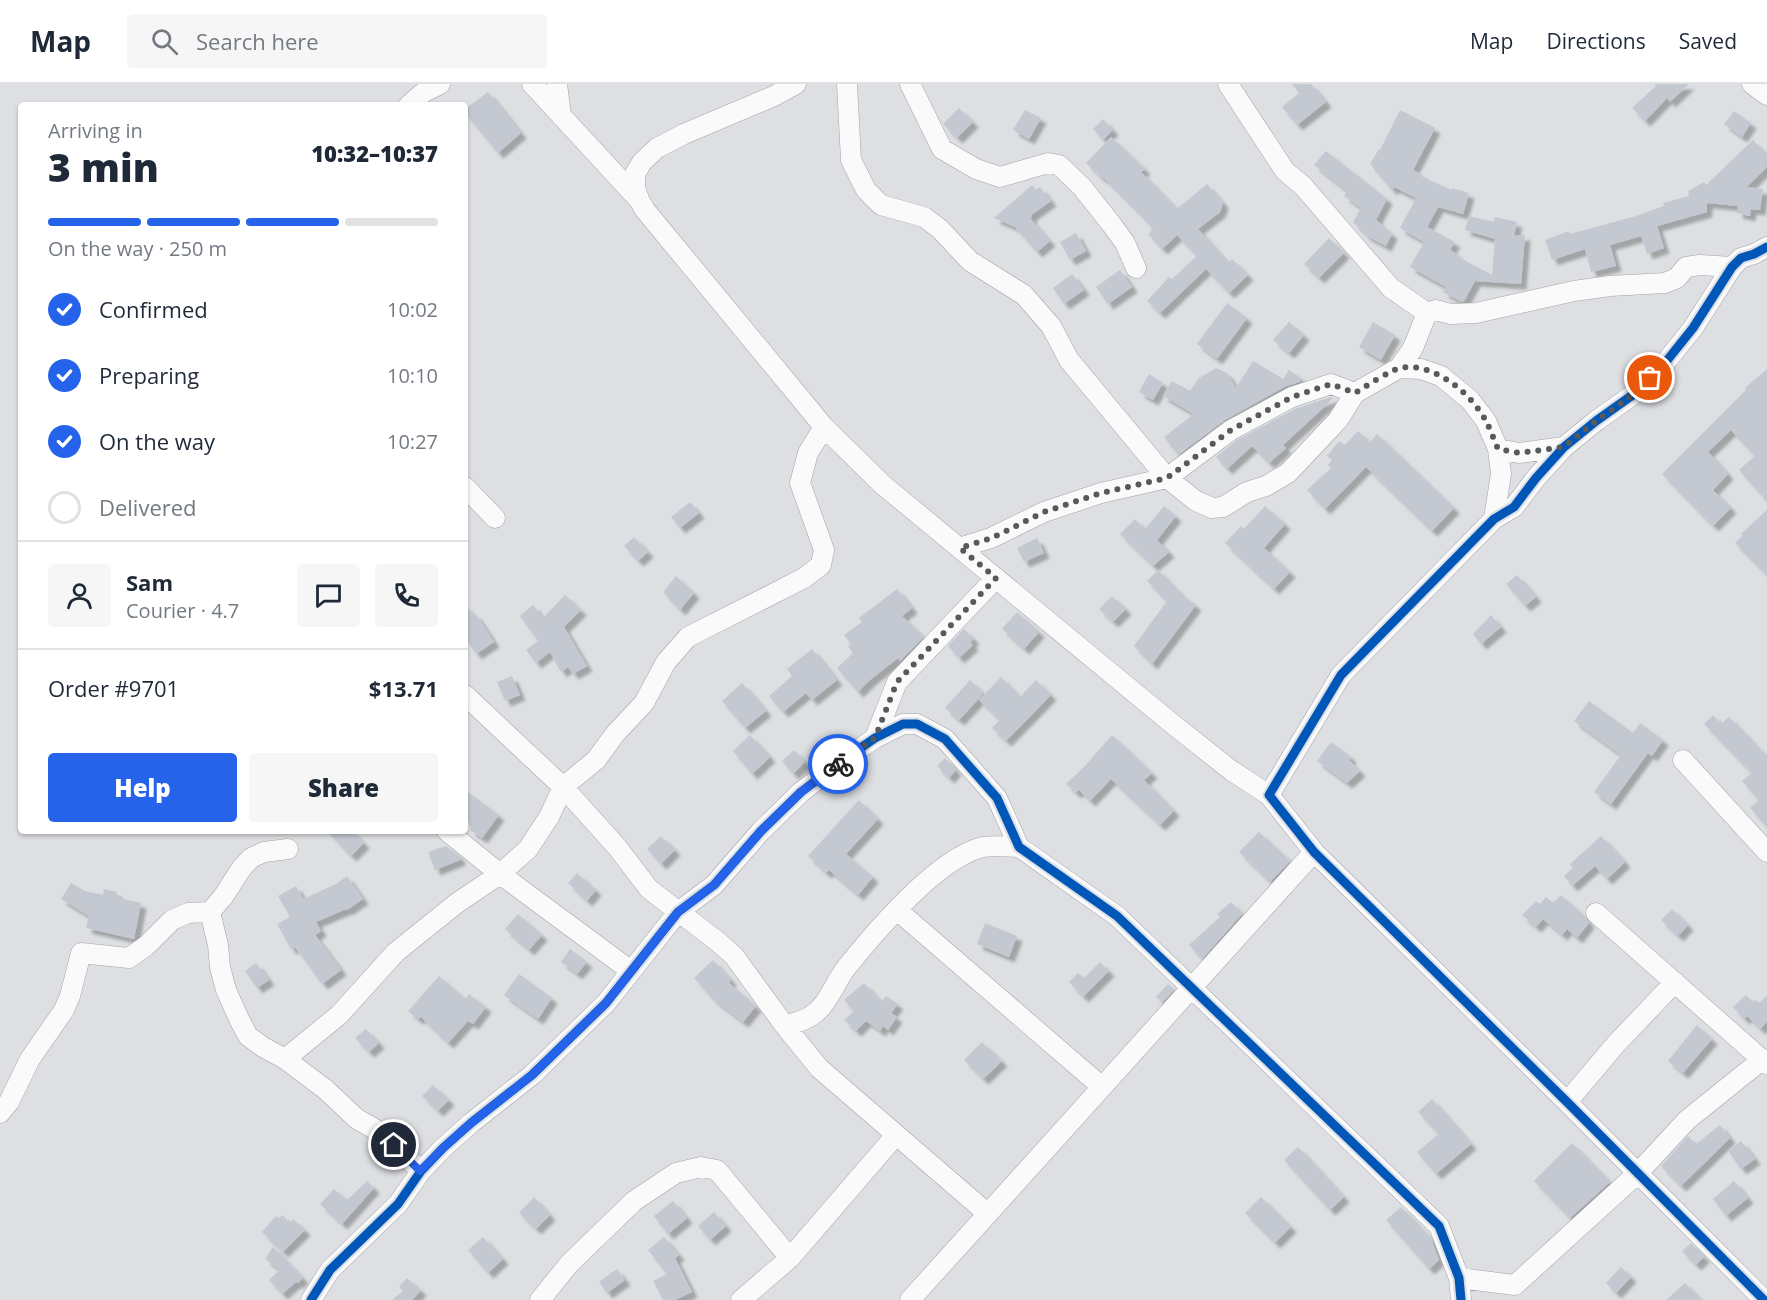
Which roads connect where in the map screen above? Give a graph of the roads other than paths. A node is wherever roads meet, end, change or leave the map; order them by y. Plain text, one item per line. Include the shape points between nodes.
1 (440, 84) edge
2 (532, 84) edge
3 (557, 84) edge
4 (796, 84) edge
5 (847, 84) edge
6 (910, 84) edge
7 (1752, 84) edge
8 (1235, 87) edge
9 (1767, 94) edge
10 (412, 102) edge
11 (561, 116) junction
12 (639, 200) junction
13 (1767, 247) edge
14 (1732, 267) junction
15 (1136, 268) dead end
16 (1427, 313) junction
17 (1399, 368) junction
18 (1355, 393) junction
19 (824, 427) junction
20 (1564, 447) junction
21 (1498, 449) junction
22 (1167, 478) junction
23 (468, 490) edge
24 (495, 518) dead end
25 (1494, 519) junction
26 (960, 548) junction
27 (996, 578) junction
28 (468, 698) edge
29 (875, 738) junction
30 (1683, 760) dead end
31 (563, 787) junction
32 (1269, 795) junction
33 (451, 834) edge
34 (1020, 847) junction
35 (288, 849) dead end
36 (1314, 852) junction
37 (1767, 852) edge
38 (500, 874) junction
39 (897, 910) junction
40 (210, 912) junction
41 (678, 912) junction
42 (1596, 913) dead end
43 (630, 971) junction
44 (1675, 982) junction
45 (1191, 988) junction
46 (785, 1026) junction
47 (285, 1059) junction
48 (1765, 1061) edge
49 (1102, 1087) junction
50 (1567, 1102) junction
51 (0, 1113) edge
52 (896, 1135) junction
53 (420, 1171) junction
54 (1638, 1173) junction
55 (988, 1214) junction
56 (790, 1258) junction
57 (1459, 1278) junction
58 (311, 1300) edge
59 (540, 1300) edge
60 (741, 1300) edge
61 (910, 1300) edge
62 (1461, 1300) edge
63 (1764, 1300) edge

1 - 10 street
2 - 11 street
3 - 11 street
4 - 12 street via 657,148 635,174
5 - 22 street via 851,160 866,190 881,205 924,217 970,261 1024,295 1051,326 1069,360
6 - 15 street via 942,148 976,169 1000,177 1048,164 1059,165 1112,225
7 - 9 street
8 - 16 street via 1285,171 1303,186 1391,288
11 - 12 street
12 - 19 street
13 - 14 street via 1741,258
14 - 16 street via 1686,267 1677,278 1665,283 1574,291 1476,313
14 - 20 street via 1665,363 1634,394
16 - 17 street via 1413,348
17 - 18 street
17 - 21 street via 1421,369 1441,376 1470,400
18 - 22 street via 1331,384 1292,397 1231,430
18 - 22 street via 1338,420 1288,473 1223,507 1212,508 1196,501
19 - 26 street via 883,485
19 - 31 street via 808,453 800,483 824,550 821,565 804,578 688,637 666,662 644,703 596,760
20 - 21 street via 1519,453
20 - 25 street via 1514,507
21 - 25 street via 1501,474
22 - 26 street via 1101,493 1044,512 992,538
23 - 24 street
25 - 32 street via 1341,675
26 - 27 street
27 - 29 street via 897,682
27 - 32 street via 1174,726
28 - 31 street
29 - 34 street via 903,724 917,724 945,739 997,798
29 - 41 street via 801,792 714,885
30 - 37 street
31 - 38 street via 528,849
31 - 41 street via 649,889
32 - 36 street
33 - 38 street
34 - 39 street via 984,847 960,856
34 - 45 street via 1117,916
35 - 40 street via 251,858
36 - 45 street
36 - 50 street
38 - 43 street
38 - 47 street via 396,952 339,1015
39 - 46 street via 845,970 826,1001 810,1017
39 - 49 street
40 - 47 street via 226,990 240,1021 248,1036
40 - 51 street via 188,913 172,920 129,958 81,954 64,1010 30,1059
41 - 43 street
41 - 46 street via 734,956
42 - 44 street
43 - 53 street via 606,1003 532,1075 471,1123
44 - 48 street
44 - 50 street
45 - 49 street
45 - 57 street via 1439,1226
46 - 52 street via 819,1068
47 - 53 street via 357,1119 380,1132
48 - 54 street via 1687,1120
49 - 55 street
50 - 54 street
52 - 55 street
52 - 56 street
53 - 58 street via 398,1204 330,1270
54 - 57 street via 1515,1284
54 - 63 street
55 - 61 street
56 - 59 street via 717,1170 701,1167 676,1173 634,1201 569,1264
56 - 60 street
57 - 62 street

